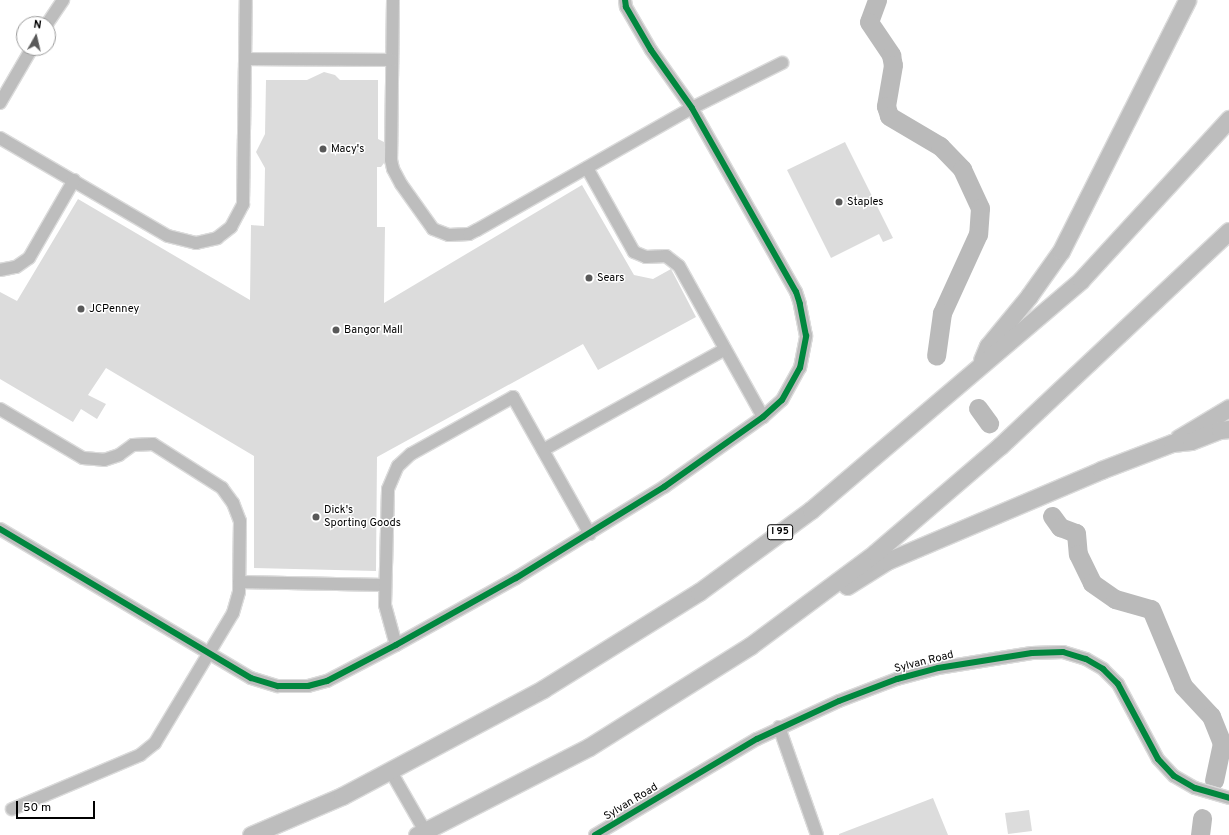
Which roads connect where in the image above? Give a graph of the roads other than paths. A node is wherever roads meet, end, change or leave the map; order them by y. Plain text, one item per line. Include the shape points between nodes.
1 (63, 0) edge
2 (246, 0) edge
3 (393, 0) edge
4 (1187, 0) edge
5 (623, 2) edge
6 (52, 16) edge
7 (27, 56) edge
8 (246, 59) junction
9 (392, 60) junction
10 (782, 63) dead end
11 (0, 103) edge
12 (692, 108) junction
13 (1229, 119) edge
14 (0, 138) edge
15 (587, 168) junction
16 (74, 180) junction
17 (1229, 231) edge
18 (0, 270) edge
19 (725, 349) junction
20 (977, 370) junction
21 (1229, 408) edge
22 (0, 409) edge
23 (763, 417) junction
24 (1229, 429) edge
25 (1172, 443) junction
26 (543, 450) junction
27 (0, 529) edge
28 (590, 534) junction
29 (239, 582) junction
30 (386, 585) junction
31 (396, 645) junction
32 (750, 646) junction
33 (210, 655) junction
34 (779, 727) junction
35 (390, 770) junction
36 (1229, 798) edge
37 (12, 809) dead end
38 (421, 833) edge
39 (251, 835) edge
40 (595, 835) edge
41 (817, 835) edge

1 - 6 street
2 - 8 street
3 - 9 street
4 - 20 highway via 1061,251 1029,296 988,346
5 - 12 street via 651,50
7 - 11 street
8 - 9 street
8 - 16 street via 243,199 236,220 224,233 204,242 178,240
9 - 15 street via 393,169 433,229 449,235 470,234
10 - 12 street
12 - 15 street
12 - 23 street via 796,292 805,319 806,336 800,368 782,400
13 - 20 highway, I 95 via 1081,280
14 - 16 street
15 - 19 street via 634,252 646,257 666,256 679,266
16 - 18 street via 29,258 16,267
17 - 32 highway via 1000,446 875,553
19 - 23 street
19 - 26 street
20 - 35 highway, I 95 via 811,510 699,592 543,689
21 - 25 highway
22 - 29 street via 83,458 113,458 133,445 153,444 215,482 229,496 240,522
23 - 28 street via 664,487
24 - 25 highway
25 - 32 highway via 969,524 887,561
26 - 28 street
26 - 30 street via 513,397 404,459 388,489
27 - 33 street
28 - 31 street
29 - 30 street
29 - 33 street via 234,613
30 - 31 street via 386,605
31 - 33 street via 328,680 296,687 264,683
32 - 38 highway via 589,747
33 - 37 street via 155,743 140,755
34 - 36 street, Sylvan Road via 868,690 938,668 1032,653 1063,652 1086,659 1103,669 1118,684 1158,759 1174,776 1194,788
34 - 40 street, Sylvan Road
34 - 41 street
35 - 38 street
35 - 39 highway, I 95 via 342,796

